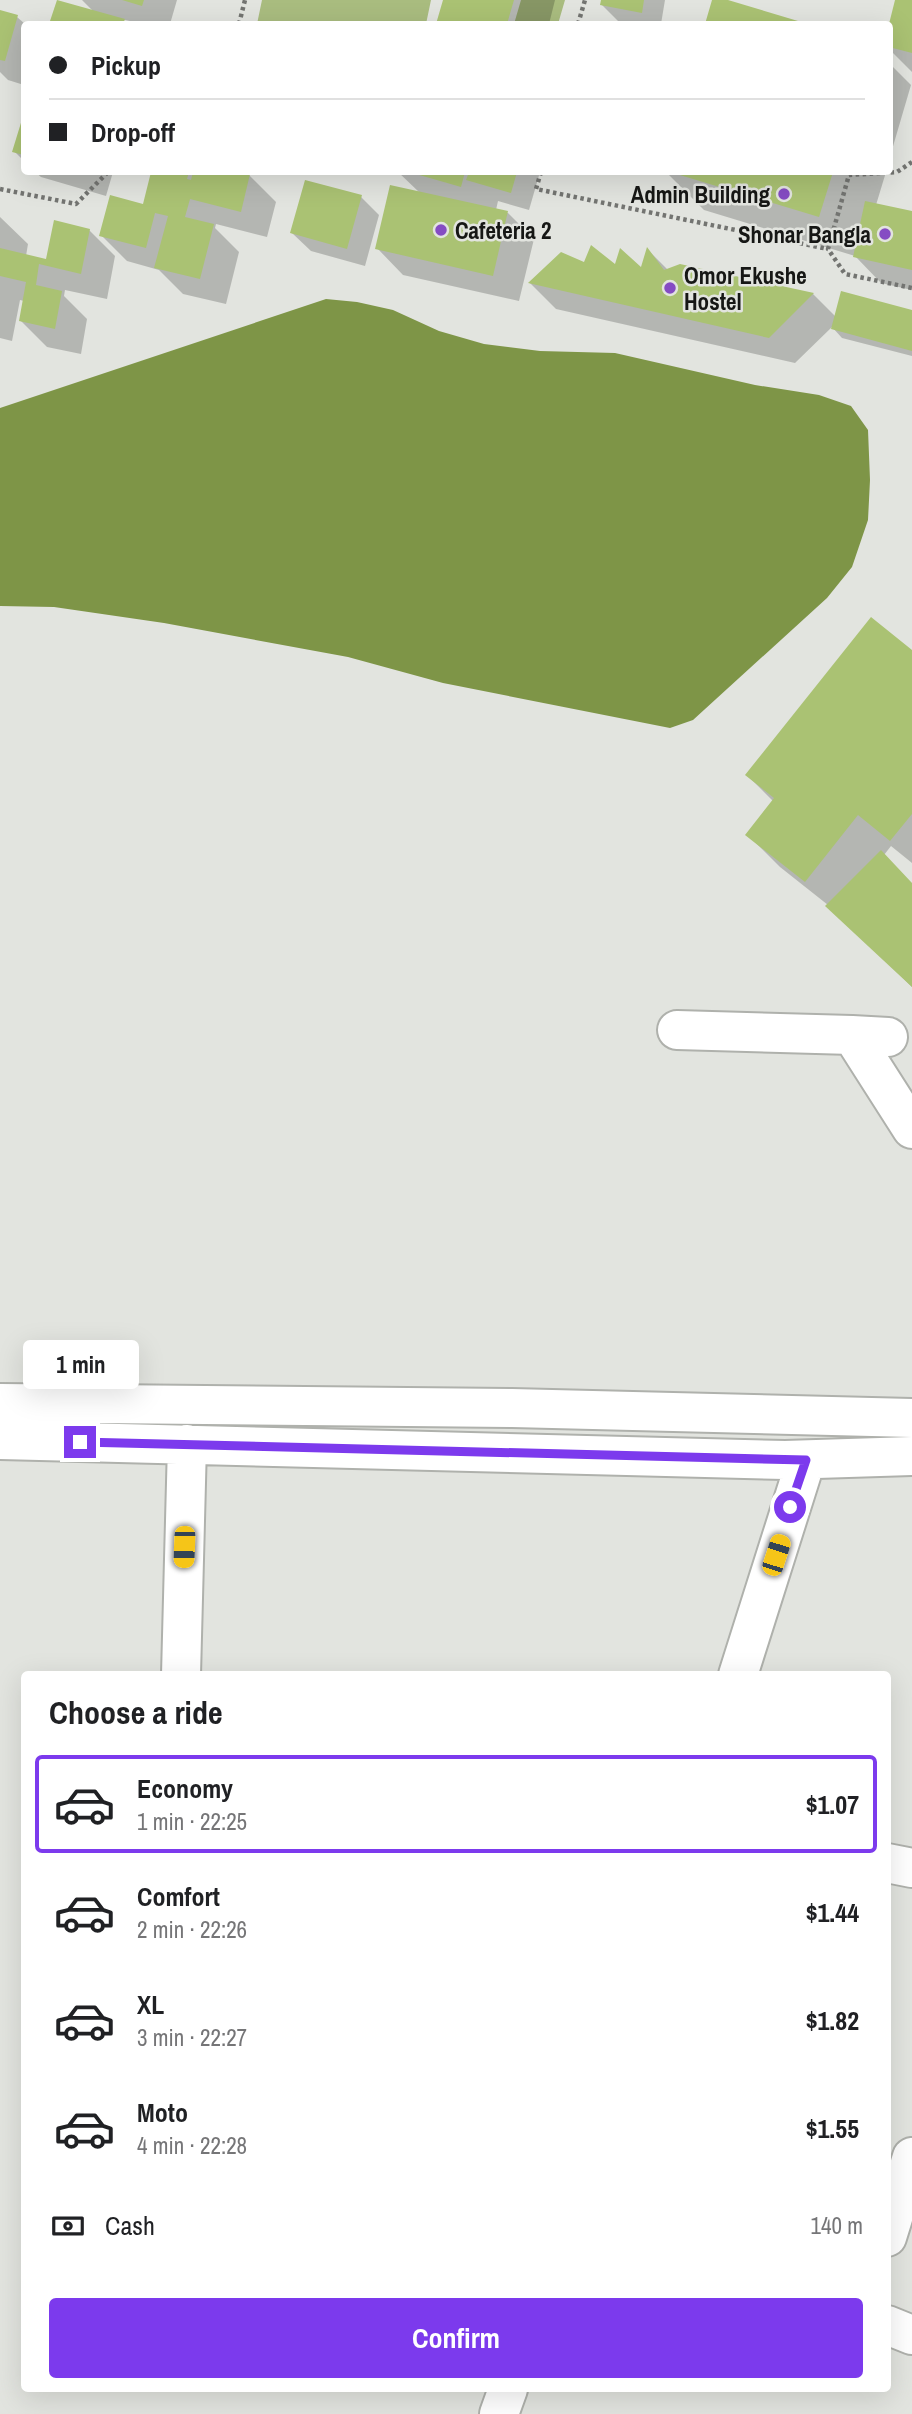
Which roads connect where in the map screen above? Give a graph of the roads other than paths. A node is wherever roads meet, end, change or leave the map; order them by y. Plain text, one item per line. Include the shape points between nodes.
1 (677, 1030) dead end
2 (912, 1129) edge
3 (0, 1403) edge
4 (912, 1418) edge
5 (0, 1440) edge
6 (187, 1444) junction
7 (912, 1456) edge
8 (806, 1460) junction
9 (181, 1671) edge
10 (739, 1671) edge
11 (891, 1864) edge
12 (912, 1868) edge
13 (912, 2157) edge
14 (891, 2224) edge
15 (891, 2327) edge
16 (912, 2335) edge
17 (507, 2392) edge
18 (499, 2414) edge

1 - 2 street via 870,1036
3 - 4 street
5 - 6 street
6 - 8 street
6 - 9 street
7 - 8 street
8 - 10 street
11 - 12 street
13 - 14 street
15 - 16 street
17 - 18 street

